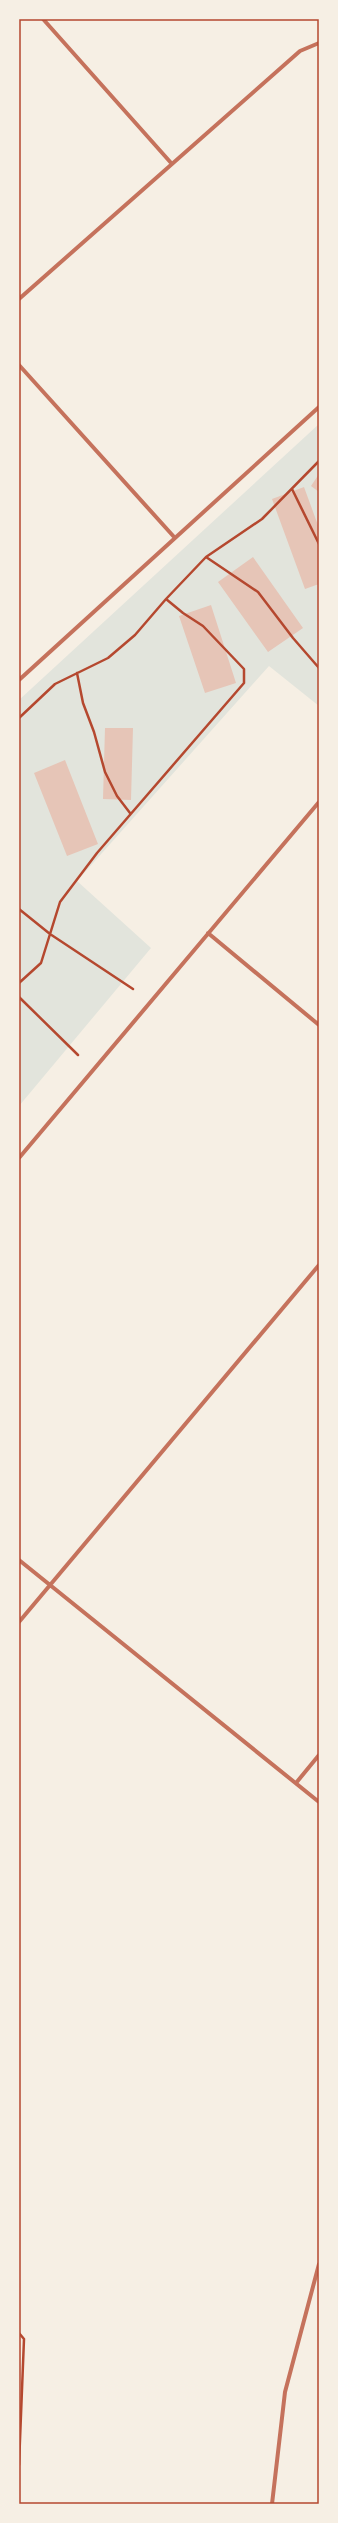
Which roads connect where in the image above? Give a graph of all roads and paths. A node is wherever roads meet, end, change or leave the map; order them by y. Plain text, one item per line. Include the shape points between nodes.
1 (43, 19) edge
2 (319, 42) edge
3 (172, 164) junction
4 (19, 299) edge
5 (19, 364) edge
6 (319, 407) edge
7 (319, 461) edge
8 (292, 489) junction
9 (175, 538) junction
10 (319, 544) edge
11 (206, 557) junction
12 (166, 599) junction
13 (319, 668) edge
14 (77, 673) junction
15 (19, 680) edge
16 (19, 718) edge
17 (319, 802) edge
18 (130, 813) junction
19 (19, 909) edge
20 (208, 933) junction
21 (50, 934) junction
22 (19, 983) edge
23 (19, 996) edge
24 (151, 1001) junction
25 (319, 1025) edge
26 (93, 1070) junction
27 (19, 1158) edge
28 (319, 1265) edge
29 (19, 1560) edge
30 (50, 1585) junction
31 (19, 1622) edge
32 (319, 1755) edge
33 (296, 1783) junction
34 (319, 1802) edge
35 (319, 2264) edge
36 (19, 2333) edge
37 (19, 2465) edge
38 (272, 2504) edge

1 - 3 street
2 - 3 street via 300,51
3 - 4 street
5 - 9 street
6 - 9 street
7 - 8 path
8 - 10 path
8 - 11 path via 262,519
9 - 15 street
11 - 12 path
11 - 13 path via 258,592
12 - 14 path via 135,635 108,658
12 - 18 path via 203,626 244,669 244,683
14 - 16 path via 55,684
14 - 18 path via 83,703 105,772 117,796
17 - 20 street
18 - 21 path via 60,902
19 - 21 path
20 - 24 street
20 - 25 street
21 - 22 path via 41,963
21 - 24 path
23 - 26 path
24 - 26 street
26 - 27 street
28 - 30 street
29 - 30 street
30 - 31 street
30 - 33 street
32 - 33 street
33 - 34 street
35 - 38 street via 285,2392
36 - 37 path via 24,2339

